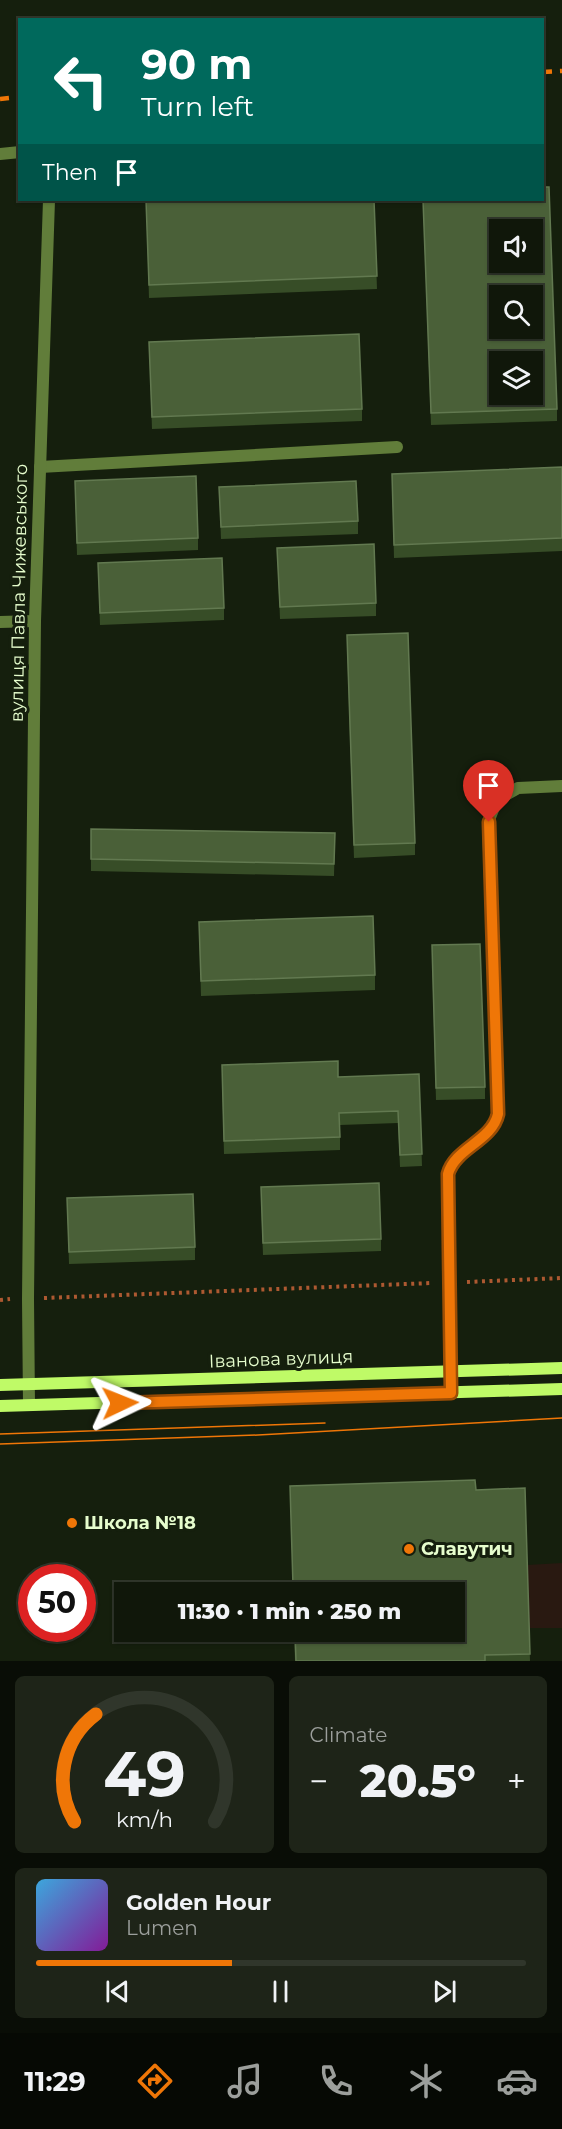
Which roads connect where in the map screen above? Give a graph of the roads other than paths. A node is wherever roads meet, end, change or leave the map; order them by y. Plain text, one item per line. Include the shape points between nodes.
1 (18, 152) edge
2 (0, 154) edge
3 (49, 201) edge
4 (397, 447) dead end
5 (40, 467) junction
6 (35, 621) junction
7 (0, 622) edge
8 (562, 786) edge
9 (562, 1368) edge
10 (451, 1372) junction
11 (29, 1384) junction
12 (0, 1385) edge
13 (562, 1389) edge
14 (451, 1393) junction
15 (29, 1405) junction
16 (0, 1406) edge

1 - 2 street
3 - 5 street, вулиця Павла Чижевського
4 - 5 street
5 - 6 street, вулиця Павла Чижевського
6 - 7 street
6 - 11 street, вулиця Павла Чижевського
8 - 10 street via 518,788 497,800 489,822 498,1114 496,1123 450,1166 448,1174
9 - 10 main road, Іванова вулиця
10 - 11 main road, Іванова вулиця
10 - 14 street
11 - 12 main road, Іванова вулиця
11 - 15 street, вулиця Павла Чижевського
13 - 14 main road
14 - 15 main road
15 - 16 main road

